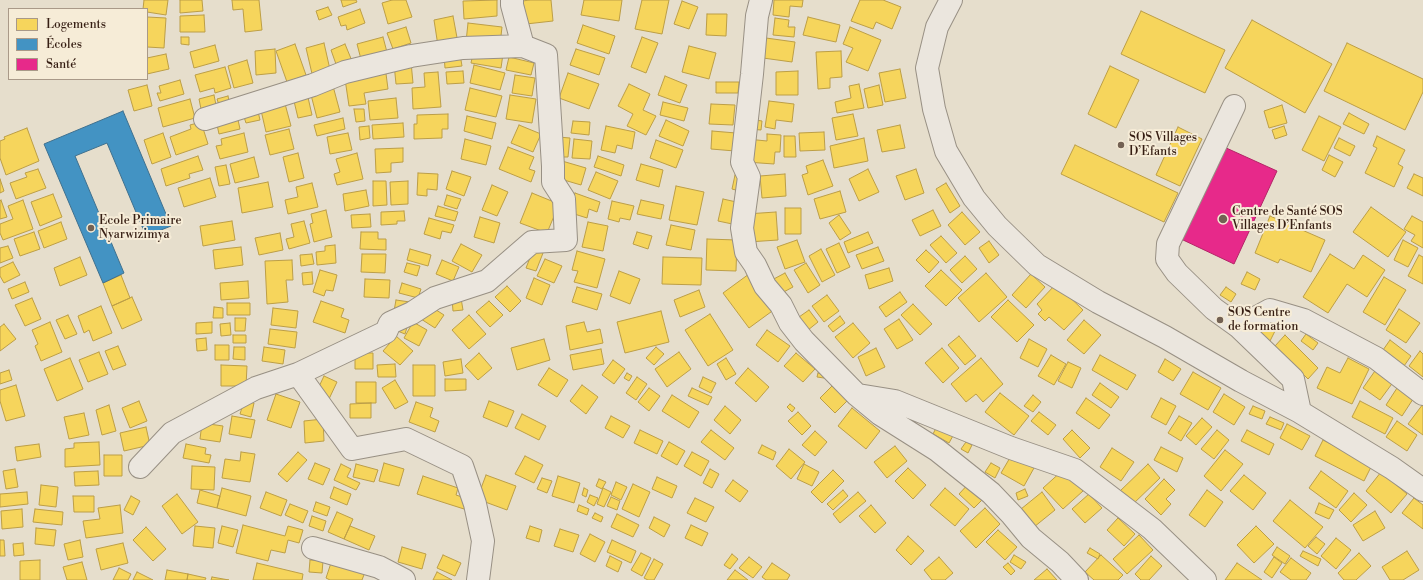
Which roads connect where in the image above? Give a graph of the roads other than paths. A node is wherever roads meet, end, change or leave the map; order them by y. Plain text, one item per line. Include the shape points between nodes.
1 (512, 0) edge
2 (760, 0) edge
3 (951, 0) edge
4 (523, 46) junction
5 (1234, 106) dead end
6 (205, 119) dead end
7 (1239, 327) junction
8 (298, 374) junction
9 (1423, 394) edge
10 (857, 395) junction
11 (1300, 412) junction
12 (140, 467) dead end
13 (1423, 490) edge
14 (314, 548) dead end
15 (404, 580) edge
16 (478, 580) edge
17 (1078, 580) edge
18 (1205, 580) edge

1 - 4 street
2 - 10 street via 742,162 749,177 742,228 746,252 790,323 804,341
3 - 11 street via 937,28 927,68 934,109 946,151 974,198 997,226 1038,265 1098,302
4 - 6 street via 463,48 411,56 345,72 313,85
4 - 8 street via 546,55 553,182 564,199 566,240 532,242 487,281 435,298 412,313 390,322 386,332
5 - 7 street via 1168,244 1167,259 1176,273 1214,309
7 - 9 street via 1270,310 1304,320 1376,358
7 - 11 street via 1293,379
8 - 12 street via 256,388 172,433
8 - 16 street via 352,450 406,439 462,466 475,504 483,541
10 - 17 street via 880,414 937,450 991,493 1031,538
10 - 18 street via 895,401 1011,448 1075,470 1152,529
11 - 13 street
14 - 15 street via 380,567

